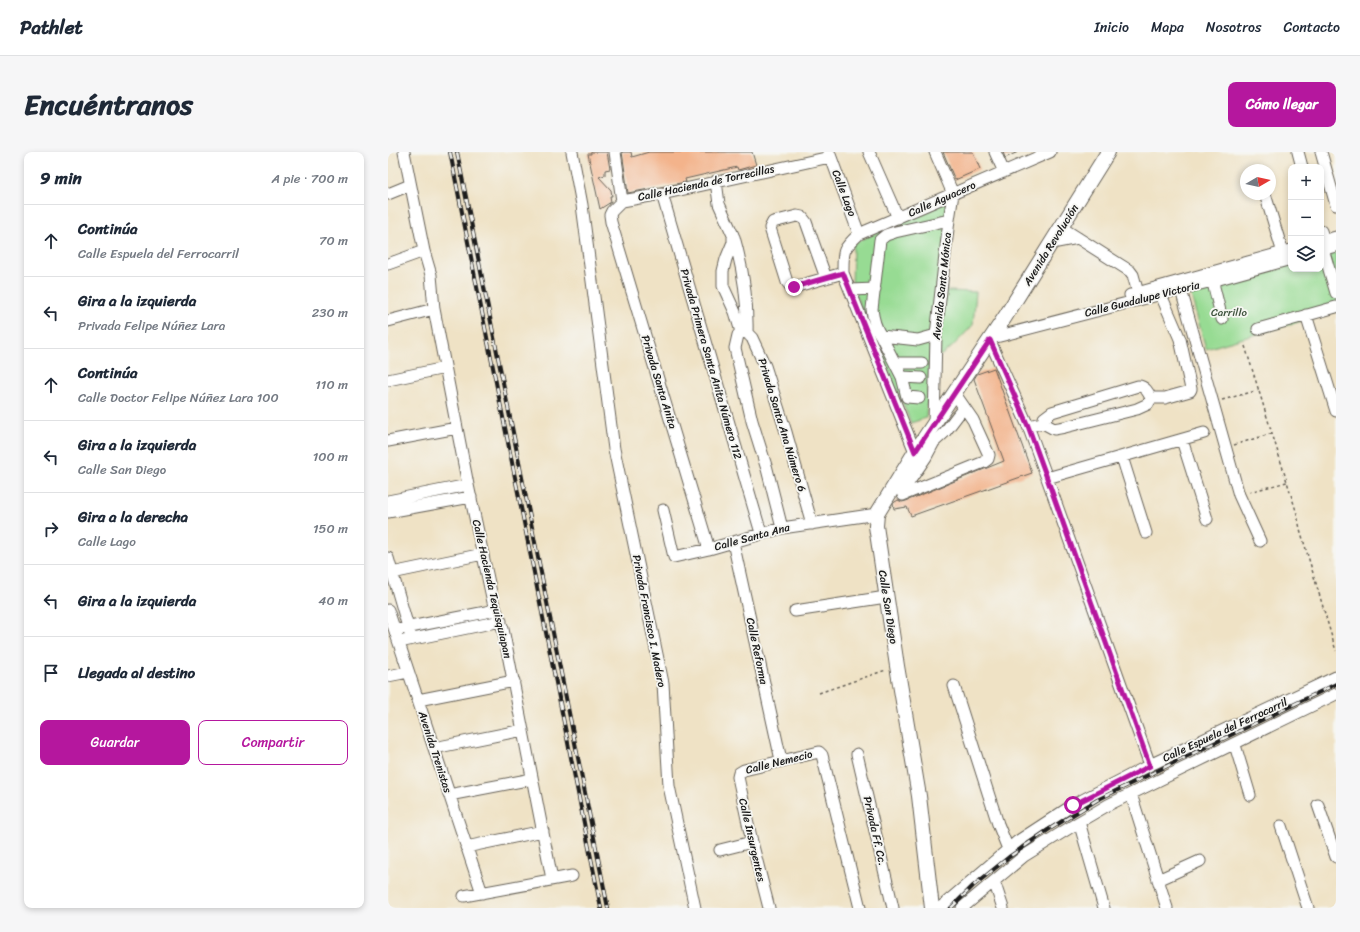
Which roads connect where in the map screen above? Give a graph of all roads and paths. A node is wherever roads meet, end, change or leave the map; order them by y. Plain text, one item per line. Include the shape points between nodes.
1 (404, 152) edge
2 (572, 152) edge
3 (615, 152) edge
4 (869, 152) edge
5 (935, 152) edge
6 (995, 152) edge
7 (1050, 152) edge
8 (1298, 152) edge
9 (1321, 152) edge
10 (1106, 153) edge
11 (830, 154) edge
12 (1301, 164) edge
13 (1004, 172) junction
14 (716, 181) junction
15 (410, 185) junction
16 (388, 194) edge
17 (662, 194) junction
18 (953, 194) junction
19 (1267, 200) edge
20 (622, 201) junction
21 (1336, 206) edge
22 (610, 215) joint
23 (898, 218) junction
24 (949, 220) junction
25 (1062, 228) junction
26 (860, 234) junction
27 (1336, 237) edge
28 (733, 238) junction
29 (1078, 238) junction
30 (1324, 241) edge
31 (1052, 243) junction
32 (1324, 243) edge
33 (1336, 246) edge
34 (1324, 249) edge
35 (424, 251) junction
36 (1288, 254) edge
37 (388, 264) edge
38 (843, 273) junction
39 (1211, 277) junction
40 (826, 278) junction
41 (874, 289) junction
42 (850, 290) junction
43 (1180, 290) junction
44 (1138, 293) junction
45 (1336, 293) edge
46 (1161, 294) junction
47 (1336, 307) edge
48 (434, 309) junction
49 (1306, 315) junction
50 (1222, 319) dead end
51 (388, 322) edge
52 (1258, 329) dead end
53 (744, 333) junction
54 (936, 335) junction
55 (881, 336) junction
56 (993, 336) junction
57 (1245, 346) dead end
58 (896, 363) junction
59 (922, 363) dead end
60 (445, 368) junction
61 (902, 377) junction
62 (921, 378) dead end
63 (388, 380) edge
64 (1260, 390) junction
65 (955, 394) junction
66 (919, 398) dead end
67 (1151, 398) junction
68 (1213, 403) junction
69 (964, 407) junction
70 (1336, 411) edge
71 (1043, 423) junction
72 (1028, 426) junction
73 (457, 428) junction
74 (1204, 433) dead end
75 (1273, 433) junction
76 (931, 434) junction
77 (1182, 440) junction
78 (388, 441) edge
79 (1225, 447) junction
80 (915, 452) junction
81 (1122, 456) junction
82 (1047, 478) junction
83 (1288, 482) junction
84 (468, 485) junction
85 (1239, 495) junction
86 (471, 497) junction
87 (388, 501) edge
88 (663, 510) dead end
89 (388, 512) edge
90 (877, 514) junction
91 (1208, 519) dead end
92 (812, 524) junction
93 (782, 528) junction
94 (761, 533) junction
95 (1146, 533) dead end
96 (1260, 541) dead end
97 (733, 542) junction
98 (709, 549) junction
99 (483, 554) junction
100 (388, 558) edge
101 (392, 573) junction
102 (886, 597) junction
103 (388, 610) edge
104 (496, 610) junction
105 (795, 611) dead end
106 (501, 621) junction
107 (408, 628) junction
108 (395, 630) junction
109 (412, 640) junction
110 (399, 642) junction
111 (1336, 651) edge
112 (897, 666) junction
113 (408, 672) junction
114 (388, 676) edge
115 (1336, 677) edge
116 (514, 681) junction
117 (954, 686) dead end
118 (819, 693) dead end
119 (1336, 694) edge
120 (418, 700) junction
121 (523, 730) junction
122 (1235, 745) junction
123 (434, 748) junction
124 (857, 754) dead end
125 (781, 760) junction
126 (1150, 766) junction
127 (739, 773) joint
128 (532, 779) junction
129 (1131, 794) junction
130 (449, 795) junction
131 (1250, 795) dead end
132 (1318, 805) dead end
133 (1079, 822) junction
134 (1281, 826) dead end
135 (542, 831) junction
136 (752, 842) junction
137 (466, 847) junction
138 (1008, 849) junction
139 (720, 850) dead end
140 (1336, 857) edge
141 (1200, 861) dead end
142 (572, 876) dead end
143 (552, 879) junction
144 (1158, 880) junction
145 (994, 881) junction
146 (482, 893) junction
147 (464, 896) dead end
148 (695, 908) edge
149 (769, 908) edge
150 (860, 908) edge
151 (893, 908) edge
152 (932, 908) edge
153 (940, 908) edge
154 (962, 908) edge
155 (1003, 908) edge
156 (1104, 908) edge
157 (1166, 908) edge
158 (1308, 908) edge

1 - 15 street, Calle Hacienda Tequisquiapan
2 - 148 street, Privada Francisco I. Madero via 582,205 614,449 662,683 669,786
3 - 20 street
4 - 23 street
5 - 18 street
6 - 13 street
7 - 13 street, Calle Aguacero
8 - 12 street
9 - 21 street
10 - 25 main road, Avenida Revolución
11 - 14 street, Calle Hacienda de Torrecillas
11 - 26 street, Calle Lago
13 - 18 street, Calle Aguacero
14 - 17 street, Calle Hacienda de Torrecillas
14 - 28 street via 720,204
15 - 16 street
15 - 35 street, Calle Hacienda Tequisquiapan
17 - 20 street, Calle Hacienda de Torrecillas
17 - 94 street, Privada Primera Santa Anita Número 112
18 - 23 street, Calle Aguacero
18 - 24 street, Avenida Santa Mónica
19 - 36 street
20 - 22 street, Calle Hacienda de Torrecillas
22 - 98 street, Privada Santa Anita
23 - 26 street, Calle Aguacero
24 - 41 street via 895,232 880,240
24 - 54 street, Avenida Santa Mónica
25 - 29 street
25 - 31 main road, Avenida Revolución
26 - 38 street, Calle Aguacero via 846,246
27 - 30 street
28 - 53 street via 744,280 747,310
28 - 53 street, Privada Santa Ana Número 6 via 723,271 723,286
29 - 31 street
29 - 44 street via 1130,271
31 - 56 main road, Avenida Revolución
32 - 33 street
34 - 45 street
35 - 37 street
35 - 48 street, Calle Hacienda Tequisquiapan via 431,275
36 - 39 street, Calle Guadalupe Victoria
38 - 40 street
38 - 42 street
39 - 43 street, Calle Guadalupe Victoria
39 - 44 street, Calle Guadalupe Victoria
39 - 50 street
40 - 40 street via 794,287 789,285 770,228 773,222 797,216 806,222
41 - 42 street
41 - 55 street via 873,318
42 - 80 street
43 - 46 street, Calle Guadalupe Victoria
43 - 68 street
44 - 56 street, Calle Guadalupe Victoria
46 - 56 street, Calle Guadalupe Victoria
46 - 67 street via 1180,339 1191,389 1165,398
47 - 49 street
48 - 51 street
48 - 60 street, Calle Hacienda Tequisquiapan
49 - 52 street
49 - 70 street
53 - 92 street, Privada Santa Ana Número 6 via 752,338 765,366
53 - 93 street via 738,335 735,348
54 - 55 street via 918,340
54 - 76 street, Avenida Santa Mónica
55 - 58 street
56 - 65 main road
56 - 72 street
57 - 64 path
58 - 59 street
58 - 61 street
60 - 63 street
60 - 73 street, Calle Hacienda Tequisquiapan
61 - 62 street
61 - 66 street via 907,397
64 - 68 path
64 - 75 path
65 - 69 street
65 - 76 main road
67 - 71 street via 1148,404 1137,409 1066,428 1054,429
67 - 71 street via 1146,389 1138,386 1052,412 1044,418
68 - 79 street
69 - 76 street via 945,432
69 - 76 street via 989,455 988,459 904,495 902,492 926,457
71 - 72 street
72 - 82 street
73 - 78 street
73 - 84 street, Calle Hacienda Tequisquiapan
74 - 77 street
75 - 79 path
75 - 83 path
76 - 80 main road
77 - 81 street
77 - 91 street
79 - 85 street
80 - 90 main road
81 - 82 street
81 - 95 street
82 - 126 street
83 - 85 path
83 - 111 path
84 - 86 street, Calle Hacienda Tequisquiapan
84 - 87 street
85 - 96 street
86 - 89 street
86 - 99 street, Calle Hacienda Tequisquiapan
88 - 98 street, Calle Santa Ana via 674,557
90 - 92 street, Calle Santa Ana
90 - 102 main road, Calle San Diego via 876,526
92 - 93 street, Calle Santa Ana
93 - 94 street, Calle Santa Ana
94 - 97 street, Calle Santa Ana
97 - 98 street, Calle Santa Ana
97 - 125 street, Calle Reforma
99 - 101 street
99 - 104 street, Calle Hacienda Tequisquiapan
100 - 101 street
101 - 107 street
102 - 105 street
102 - 112 main road, Calle San Diego
103 - 108 street, Avenida Trenistas
104 - 106 street, Calle Hacienda Tequisquiapan
104 - 107 street
106 - 109 street
106 - 116 street, Calle Hacienda Tequisquiapan
107 - 108 street
107 - 109 street
108 - 110 street, Avenida Trenistas
109 - 110 street
110 - 113 street, Avenida Trenistas
112 - 118 path
112 - 152 main road, Calle San Diego via 919,796
113 - 114 street
113 - 120 street, Avenida Trenistas
115 - 126 street, Calle Espuela del Ferrocarril
116 - 120 street
116 - 121 street, Calle Hacienda Tequisquiapan
117 - 138 street
119 - 122 street, Calle Espuela del Ferrocarril
120 - 123 street, Avenida Trenistas
121 - 123 street
121 - 128 street, Calle Hacienda Tequisquiapan
122 - 129 street, Calle Espuela del Ferrocarril
122 - 131 street
123 - 130 street, Avenida Trenistas
124 - 151 street, Privada Ff. Cc.
125 - 127 street, Calle Nemecio
125 - 150 street, Calle Nemecio via 819,752 822,755
126 - 138 street, Calle Espuela del Ferrocarril via 1073,805
127 - 136 street, Calle Insurgentes
128 - 130 street
128 - 135 street, Calle Hacienda Tequisquiapan
129 - 133 street, Calle Espuela del Ferrocarril
129 - 144 street
130 - 137 street, Avenida Trenistas
132 - 140 street
133 - 145 street, Calle Espuela del Ferrocarril via 1024,856
133 - 156 street
134 - 158 street
135 - 137 street
135 - 143 street, Calle Hacienda Tequisquiapan
136 - 139 street
136 - 149 street, Calle Insurgentes
137 - 146 street, Avenida Trenistas
138 - 153 street, Calle Espuela del Ferrocarril
141 - 144 street
142 - 143 street
143 - 146 street
144 - 157 street
145 - 154 street, Calle Espuela del Ferrocarril
145 - 155 street
146 - 147 street

